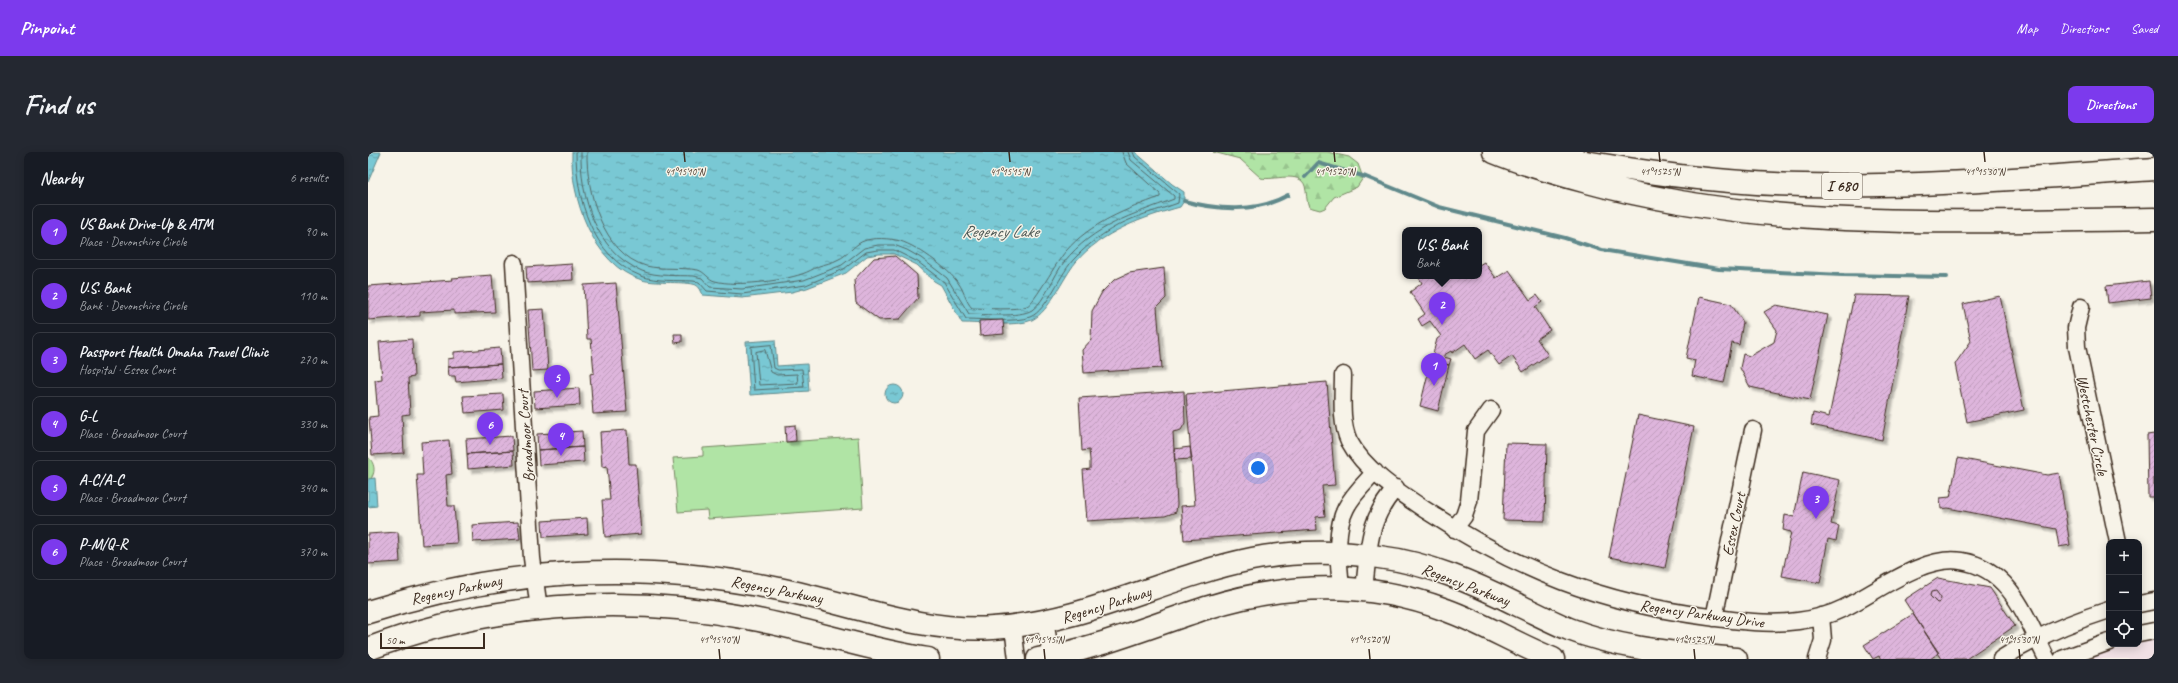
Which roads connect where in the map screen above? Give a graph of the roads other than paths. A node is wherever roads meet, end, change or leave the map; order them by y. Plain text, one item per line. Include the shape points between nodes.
1 (1494, 152) edge
2 (1532, 152) edge
3 (2154, 169) edge
4 (2154, 219) edge
5 (514, 263) dead end
6 (2081, 307) dead end
7 (1343, 375) dead end
8 (1491, 410) dead end
9 (1753, 430) dead end
10 (1376, 472) junction
11 (1396, 488) junction
12 (1454, 529) junction
13 (2117, 539) edge
14 (1339, 554) junction
15 (1368, 556) junction
16 (534, 575) junction
17 (1341, 588) junction
18 (1364, 589) junction
19 (2154, 601) edge
20 (2142, 603) edge
21 (539, 609) junction
22 (2106, 611) edge
23 (368, 612) edge
24 (1821, 616) junction
25 (1714, 618) junction
26 (1045, 622) junction
27 (1013, 627) junction
28 (2154, 632) edge
29 (2142, 634) edge
30 (2036, 639) junction
31 (2106, 643) edge
32 (368, 649) edge
33 (1047, 658) edge
34 (928, 659) edge
35 (1017, 659) edge
36 (1553, 659) edge
37 (1736, 659) edge
38 (1818, 659) edge
39 (2001, 659) edge
40 (2047, 659) edge
41 (2062, 659) edge

1 - 4 main road via 1562,175 1643,196 1777,215 1876,220
2 - 3 main road, I 680 via 1684,177 1802,185 1922,184
5 - 16 street, Broadmoor Court
6 - 13 street, Westchester Circle via 2076,328 2077,347
7 - 10 street, Regency Parkway Drive via 1347,436 1360,456
8 - 12 street via 1476,431 1469,501 1464,516
9 - 25 street, Essex Court
10 - 11 street, Regency Parkway Drive
10 - 14 street via 1346,508 1341,525
11 - 12 street, Regency Parkway Drive
11 - 15 street via 1385,500 1376,517
12 - 25 street, Regency Parkway Drive via 1502,556 1577,589 1646,607
14 - 15 main road, Regency Parkway
14 - 17 street
14 - 26 main road, Regency Parkway via 1286,554 1243,561 1102,607
15 - 18 street
15 - 37 main road, Regency Parkway via 1410,563 1450,574 1568,629 1602,640 1661,652
16 - 21 street, Broadmoor Court
16 - 23 main road, Regency Parkway via 456,588
16 - 27 main road, Regency Parkway via 604,571 683,574 777,588 932,625 972,629
17 - 18 main road, Regency Parkway
17 - 33 main road, Regency Parkway via 1292,590 1240,599
18 - 36 main road, Regency Parkway via 1409,598 1446,610
19 - 20 street
21 - 32 main road via 444,626
21 - 34 main road via 620,606 712,612 750,618
22 - 30 street
24 - 25 street, Regency Parkway Drive via 1784,622
24 - 30 street, Regency Parkway Drive via 1841,609 1927,565 1945,560 1960,560 1986,569 2005,583 2020,605
24 - 38 street via 1823,640
26 - 27 main road, Regency Parkway
26 - 33 street
27 - 35 street
28 - 29 street
30 - 39 street
30 - 40 street, Regency Parkway Drive
31 - 41 street

